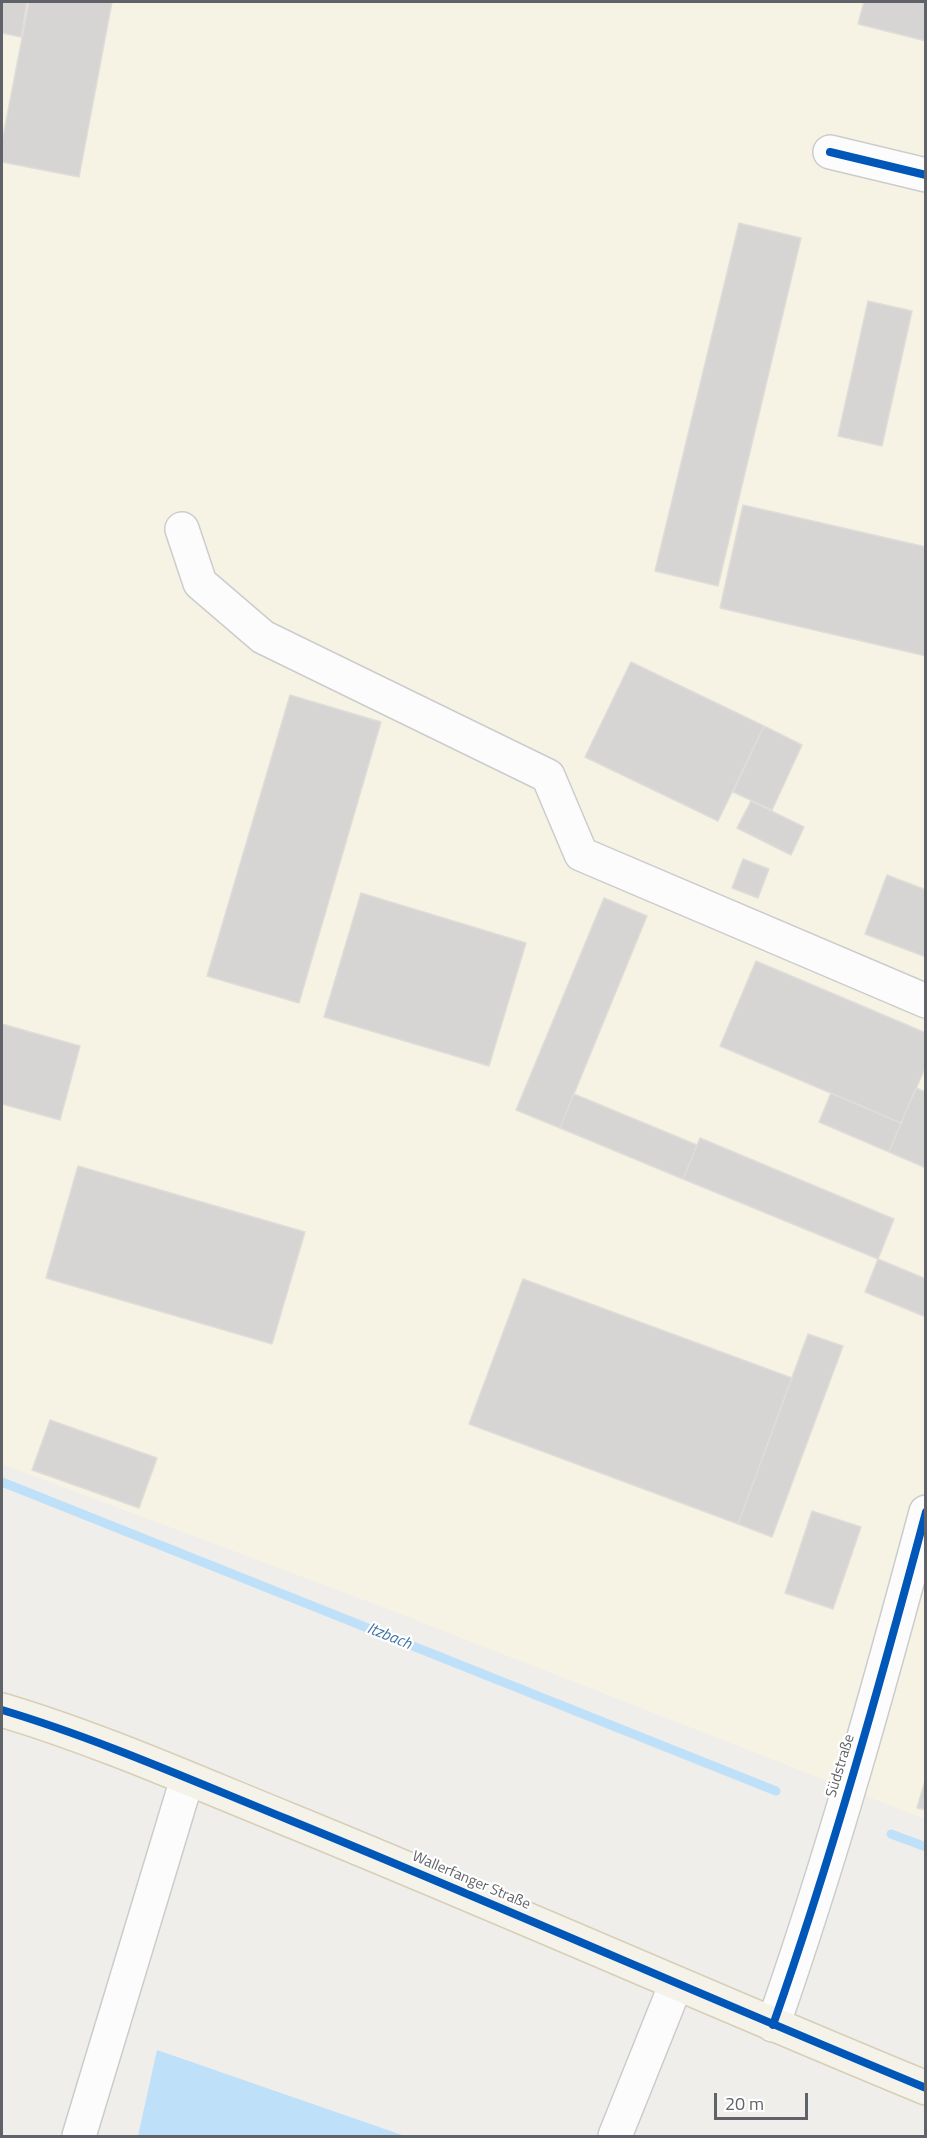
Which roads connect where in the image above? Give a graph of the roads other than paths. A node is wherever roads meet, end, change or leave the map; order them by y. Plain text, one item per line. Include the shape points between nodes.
1 (830, 152) dead end
2 (926, 175) edge
3 (182, 529) dead end
4 (926, 1001) edge
5 (926, 1512) edge
6 (2, 1710) edge
7 (187, 1779) junction
8 (676, 1983) junction
9 (773, 2025) junction
10 (926, 2088) edge
11 (79, 2136) edge
12 (615, 2136) edge

1 - 2 street
3 - 4 street via 200,583 263,637 548,776 581,854
5 - 9 street, Südstraße via 810,1918
6 - 7 main road, Wallerfanger Straße via 60,1727
7 - 8 main road, Wallerfanger Straße
7 - 11 street
8 - 9 main road, Wallerfanger Straße
8 - 12 street
9 - 10 main road, Wallerfanger Straße

